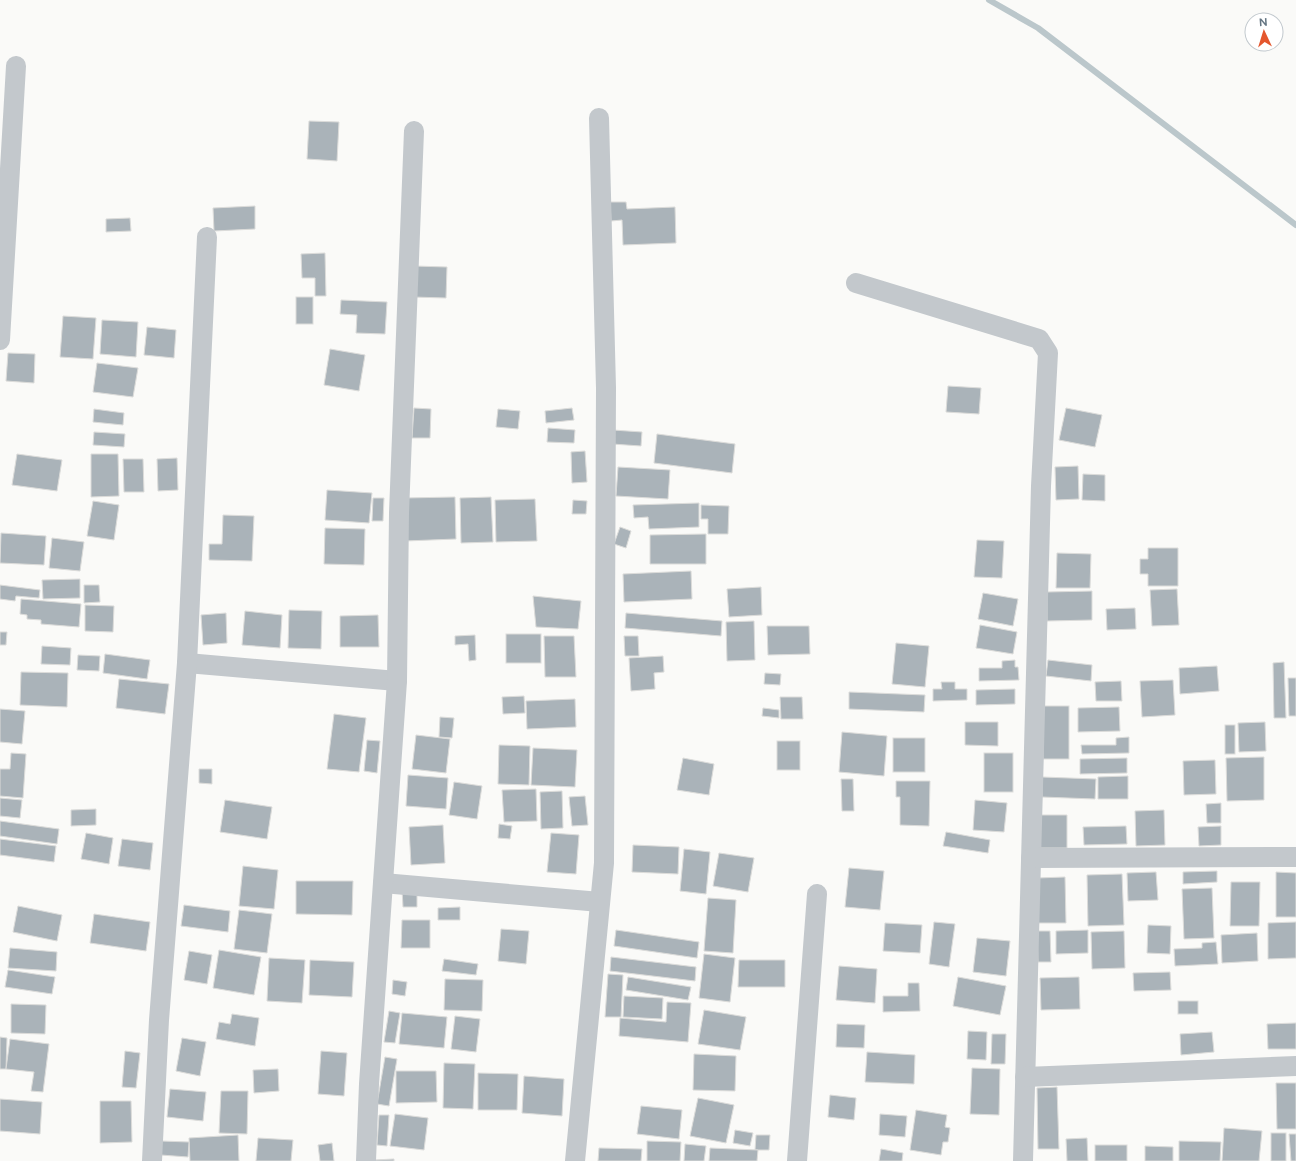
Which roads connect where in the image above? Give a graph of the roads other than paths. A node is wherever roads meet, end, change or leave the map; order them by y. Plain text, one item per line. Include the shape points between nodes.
1 (16, 66) dead end
2 (599, 118) dead end
3 (414, 131) dead end
4 (207, 237) dead end
5 (856, 283) dead end
6 (0, 340) edge
7 (187, 663) junction
8 (397, 681) junction
9 (1296, 857) edge
10 (1031, 858) junction
11 (383, 883) junction
12 (817, 894) dead end
13 (600, 902) junction
14 (1296, 1066) edge
15 (1026, 1077) junction
16 (152, 1161) edge
17 (366, 1161) edge
18 (575, 1161) edge
19 (797, 1161) edge
20 (1023, 1161) edge

1 - 6 street
2 - 13 street via 606,388 604,863
3 - 8 street via 399,513
4 - 7 street
5 - 10 street via 1039,338 1048,353 1040,486
7 - 8 street
7 - 16 street via 159,1020
8 - 11 street
9 - 10 street
10 - 15 street
11 - 13 street
11 - 17 street
12 - 19 street
13 - 18 street
14 - 15 street
15 - 20 street

